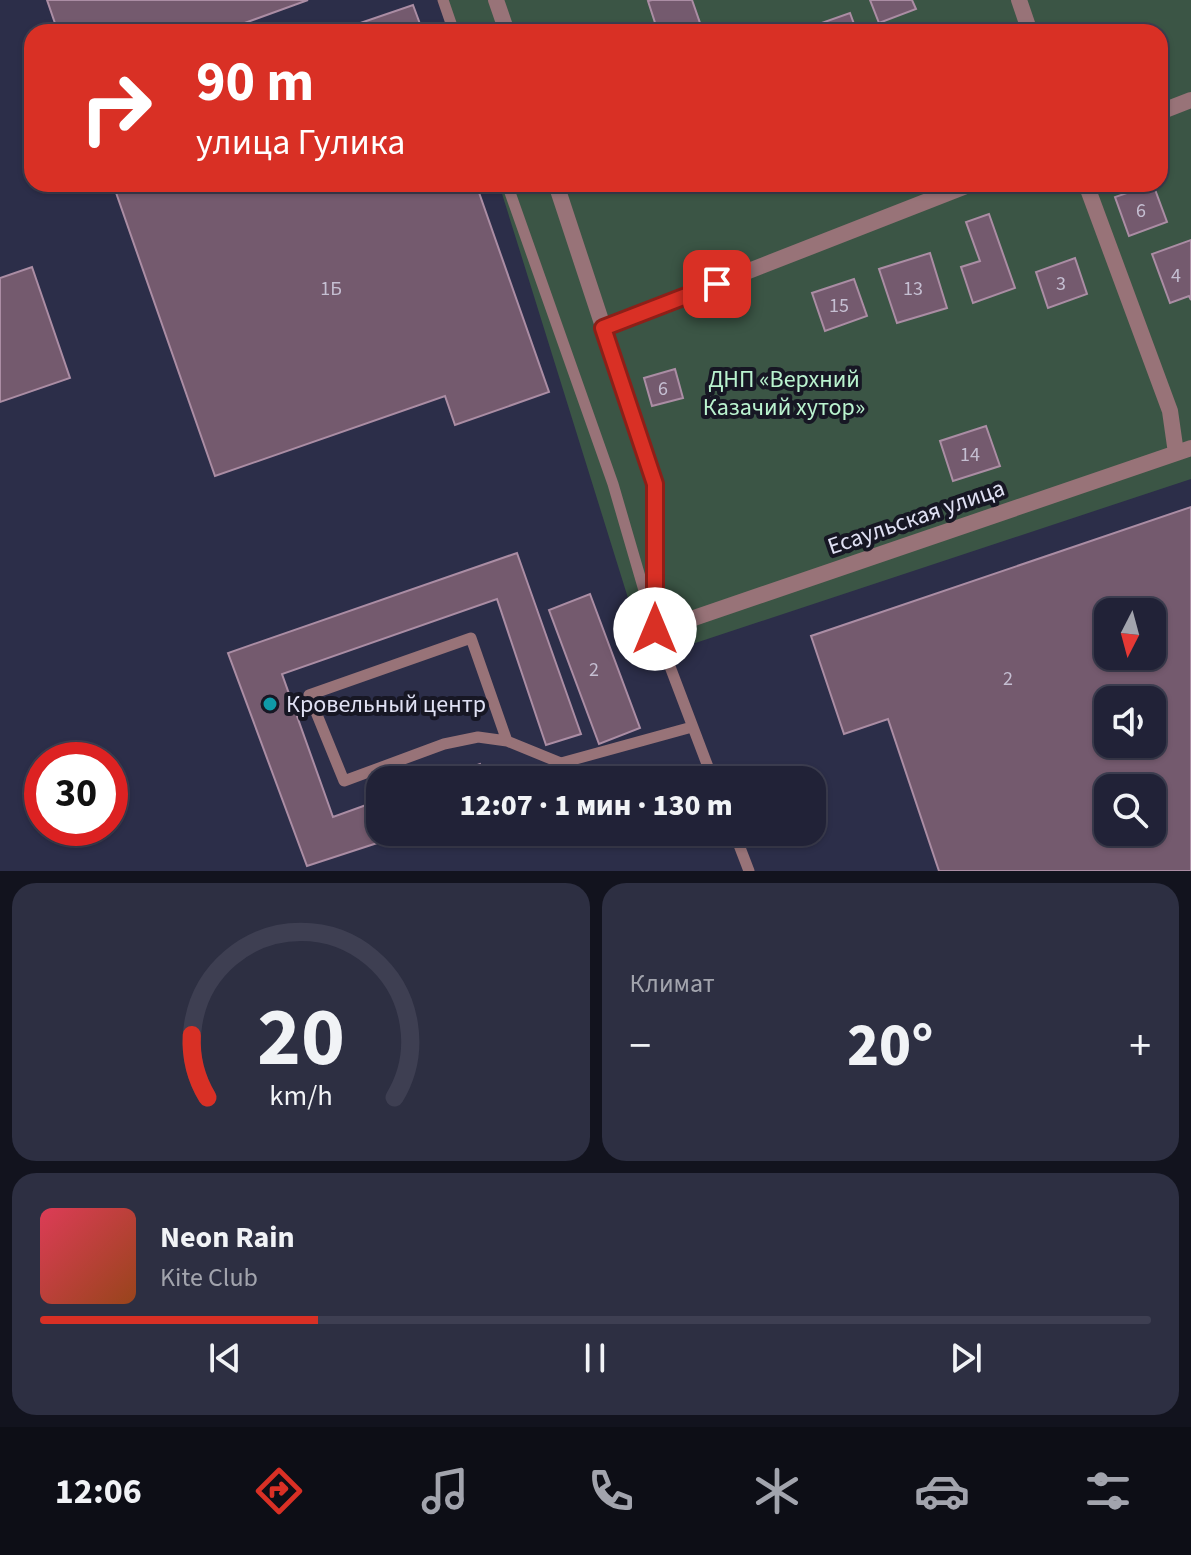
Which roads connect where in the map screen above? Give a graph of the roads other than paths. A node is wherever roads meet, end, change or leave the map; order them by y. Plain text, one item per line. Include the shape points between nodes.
1 (443, 0) edge
2 (496, 0) edge
3 (1019, 0) edge
4 (451, 24) edge
5 (504, 24) edge
6 (1027, 24) edge
7 (1191, 100) edge
8 (1168, 109) edge
9 (510, 192) edge
10 (559, 192) edge
11 (951, 192) edge
12 (1089, 192) edge
13 (603, 328) junction
14 (1184, 451) edge
15 (656, 630) junction
16 (692, 727) junction
17 (507, 741) junction
18 (707, 766) edge
19 (739, 846) edge
20 (749, 871) edge

1 - 4 lane
2 - 5 street
3 - 6 street
7 - 8 street
9 - 15 lane via 613,484
10 - 13 street
11 - 13 street
12 - 14 street
13 - 15 street via 655,484
14 - 15 street, Есаульская улица
15 - 16 lane
16 - 17 lane via 561,763
16 - 18 lane
17 - 17 lane via 478,737 444,744 344,781 309,695 471,638
19 - 20 lane

